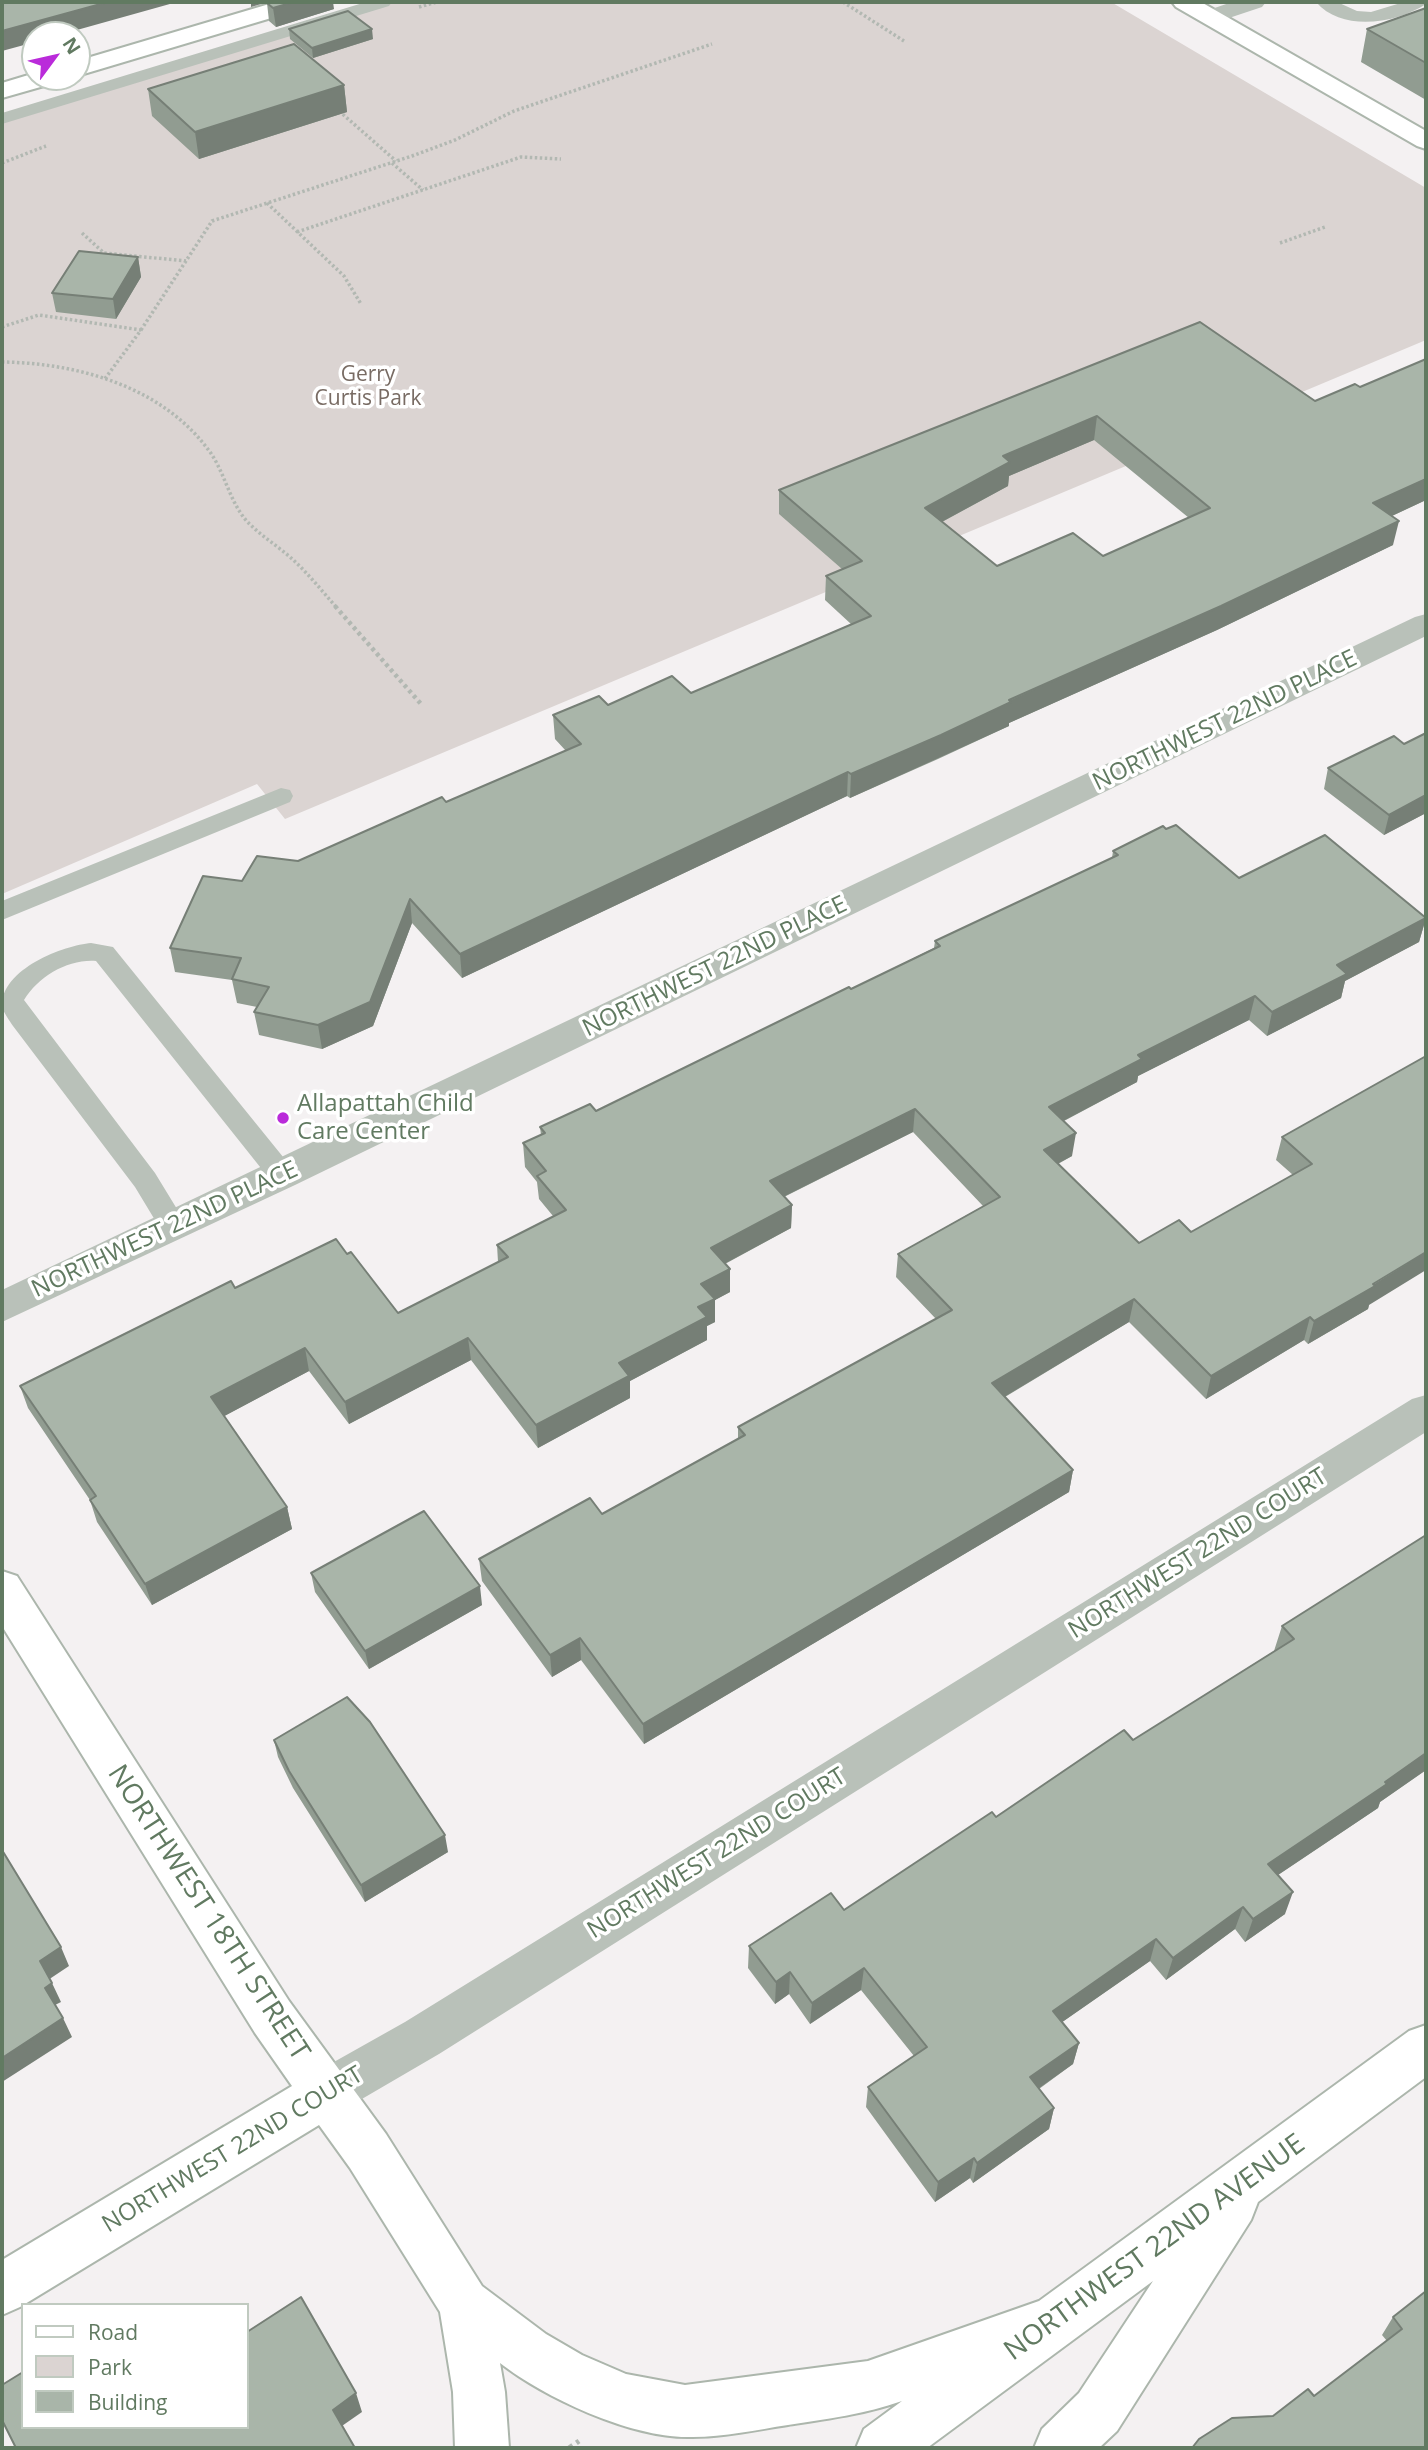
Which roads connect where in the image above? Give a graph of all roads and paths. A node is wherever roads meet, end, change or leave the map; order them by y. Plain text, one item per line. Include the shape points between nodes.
1 (299, 2) edge
2 (383, 2) edge
3 (844, 2) edge
4 (1184, 2) edge
5 (1254, 2) edge
6 (1325, 2) edge
7 (1419, 2) edge
8 (1211, 17) junction
9 (320, 21) junction
10 (904, 41) dead end
11 (712, 44) dead end
12 (91, 66) edge
13 (21, 85) edge
14 (91, 86) edge
15 (94, 90) junction
16 (2, 91) edge
17 (337, 110) dead end
18 (2, 119) edge
19 (1426, 141) edge
20 (561, 159) dead end
21 (394, 162) junction
22 (423, 190) junction
23 (267, 203) junction
24 (1325, 227) dead end
25 (297, 232) junction
26 (82, 233) dead end
27 (1280, 243) dead end
28 (186, 261) junction
29 (361, 304) dead end
30 (2, 327) edge
31 (141, 330) junction
32 (2, 362) edge
33 (104, 380) junction
34 (1426, 624) edge
35 (421, 704) dead end
36 (281, 796) dead end
37 (2, 911) edge
38 (282, 1175) junction
39 (174, 1227) junction
40 (2, 1307) edge
41 (1426, 1411) edge
42 (2, 1590) edge
43 (1426, 2048) edge
44 (326, 2093) junction
45 (1245, 2182) junction
46 (2, 2289) edge
47 (464, 2304) junction
48 (1054, 2322) junction
49 (482, 2448) edge
50 (883, 2448) edge
51 (1060, 2448) edge

1 - 9 lane
1 - 12 main road
2 - 9 lane
3 - 10 path
4 - 8 main road
5 - 8 street
6 - 7 lane via 1351,17 1368,18
8 - 19 main road
9 - 15 lane
11 - 21 path via 514,111 456,140
13 - 16 main road
14 - 15 lane
15 - 18 lane
17 - 21 path
20 - 22 path via 521,157
21 - 22 path
21 - 23 path
22 - 25 path
23 - 25 path
23 - 28 path via 212,221
24 - 27 path
25 - 29 path via 344,276
26 - 28 path via 104,253
28 - 31 path
30 - 31 path via 38,316
31 - 33 path
32 - 33 path via 47,365
33 - 35 path via 155,401 189,425 208,448 245,520 296,563
34 - 38 street, NORTHWEST 22ND PLACE
36 - 37 lane
38 - 39 street, NORTHWEST 22ND PLACE
38 - 39 lane via 104,953 90,950 39,970 18,985 11,1000 145,1180
39 - 40 street, NORTHWEST 22ND PLACE
41 - 44 street, NORTHWEST 22ND COURT
42 - 44 main road, NORTHWEST 18TH STREET via 272,2017
43 - 45 main road, NORTHWEST 22ND AVENUE
44 - 46 main road, NORTHWEST 22ND COURT
44 - 47 main road, NORTHWEST 18TH STREET
45 - 48 main road, NORTHWEST 22ND AVENUE
45 - 51 main road via 1098,2412
47 - 48 main road via 563,2374 626,2400 685,2411 868,2387
47 - 49 main road via 479,2392
48 - 50 main road, NORTHWEST 22ND AVENUE

